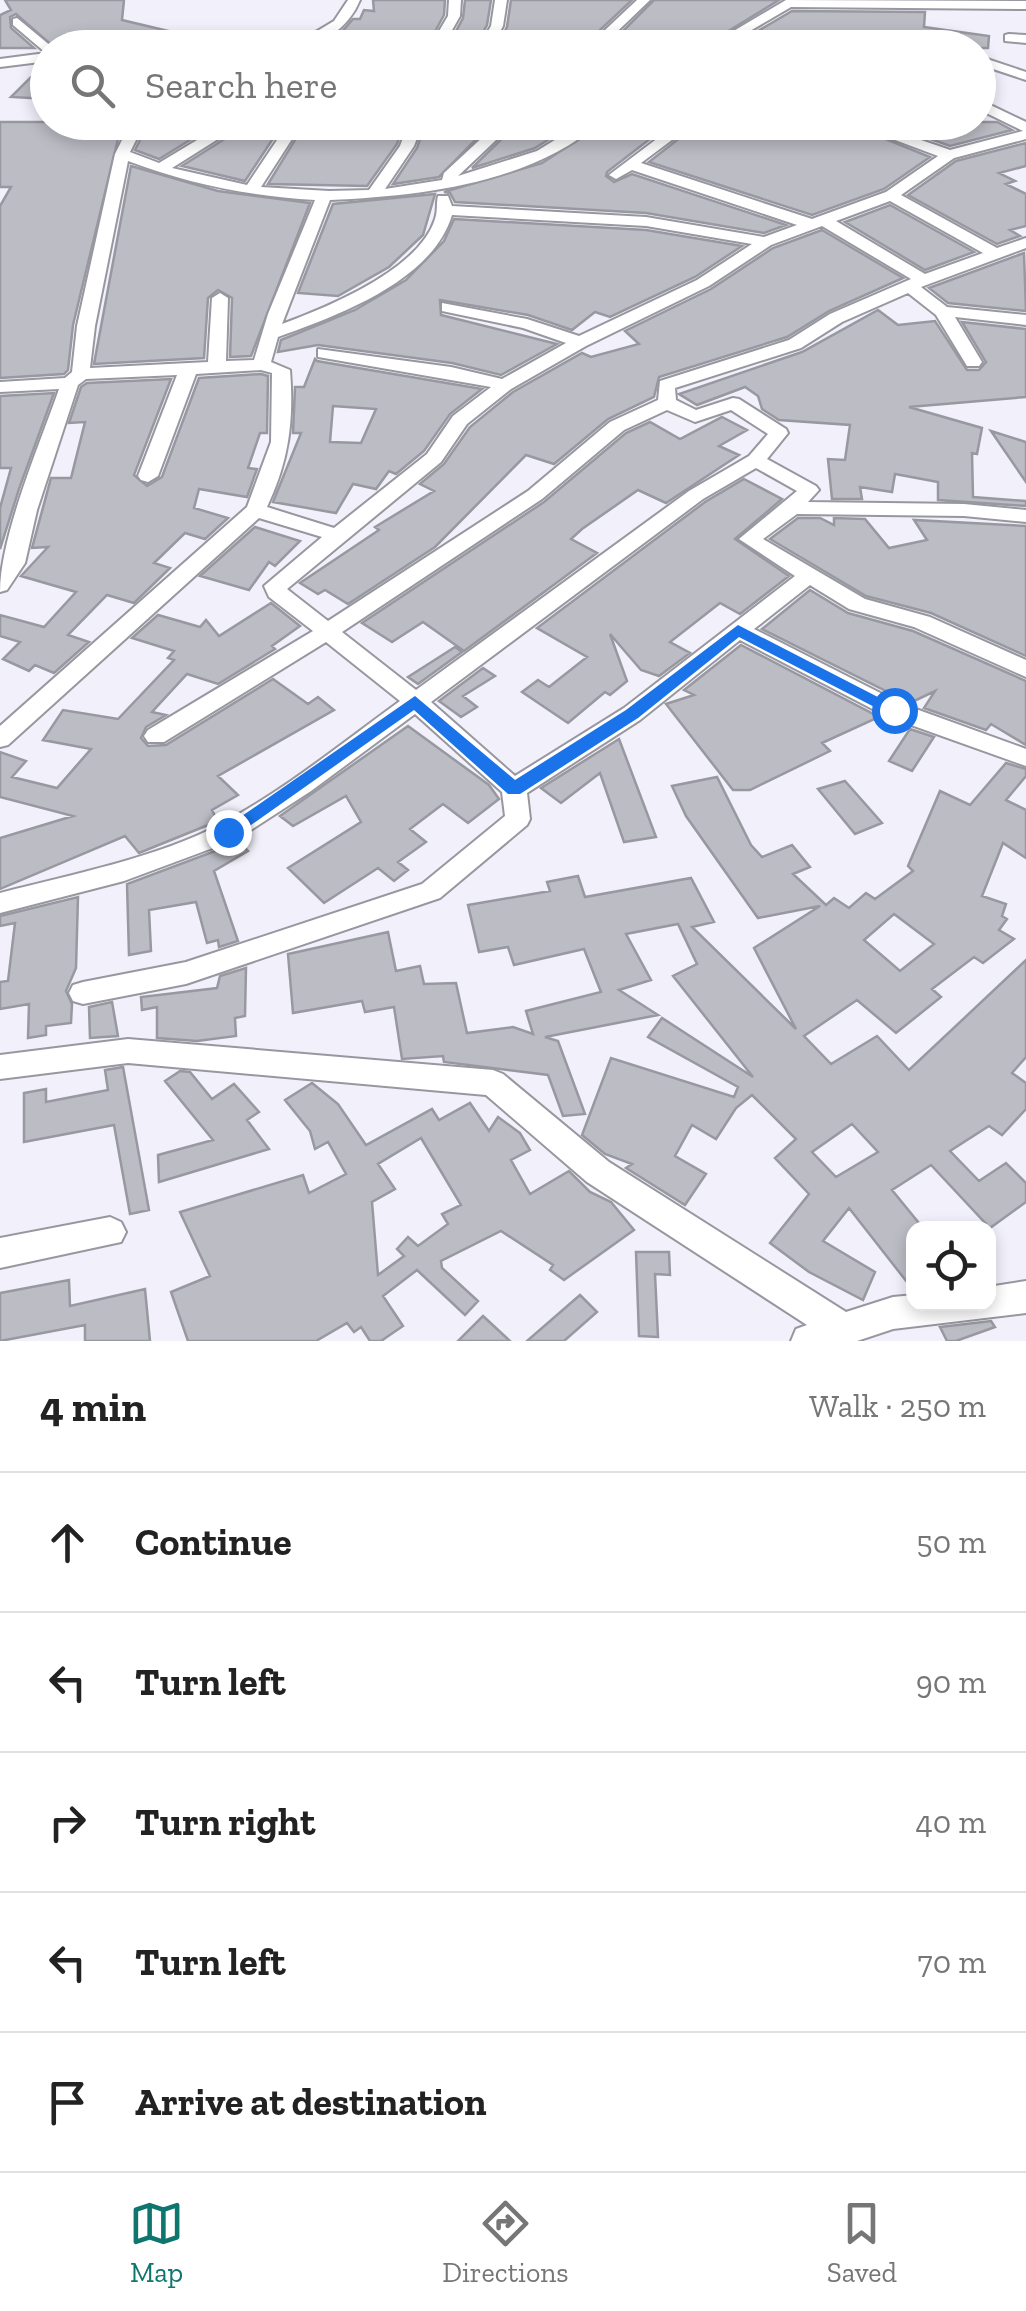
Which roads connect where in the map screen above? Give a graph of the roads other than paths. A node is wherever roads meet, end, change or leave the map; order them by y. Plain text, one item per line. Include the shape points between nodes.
1 (354, 0) edge
2 (456, 0) edge
3 (500, 0) edge
4 (644, 0) edge
5 (793, 2) edge
6 (1026, 5) edge
7 (16, 22) dead end
8 (330, 30) edge
9 (445, 30) edge
10 (495, 30) edge
11 (612, 30) edge
12 (744, 30) edge
13 (30, 36) edge
14 (1009, 38) dead end
15 (1026, 39) edge
16 (30, 57) edge
17 (0, 63) edge
18 (996, 66) edge
19 (1026, 76) edge
20 (996, 114) edge
21 (1026, 131) edge
22 (128, 140) edge
23 (208, 140) edge
24 (284, 140) edge
25 (409, 140) edge
26 (486, 140) edge
27 (563, 140) edge
28 (665, 140) edge
29 (905, 140) edge
30 (122, 154) junction
31 (948, 155) junction
32 (632, 164) junction
33 (158, 170) junction
34 (616, 175) dead end
35 (445, 184) junction
36 (250, 190) junction
37 (890, 194) junction
38 (324, 195) junction
39 (372, 196) junction
40 (446, 210) junction
41 (817, 222) junction
42 (765, 242) junction
43 (1026, 243) edge
44 (997, 254) junction
45 (918, 284) junction
46 (220, 298) dead end
47 (448, 307) dead end
48 (943, 312) junction
49 (1026, 320) edge
50 (269, 334) junction
51 (580, 342) junction
52 (324, 354) dead end
53 (973, 362) dead end
54 (261, 365) junction
55 (216, 368) junction
56 (188, 370) junction
57 (76, 378) junction
58 (505, 385) junction
59 (0, 386) edge
60 (667, 403) junction
61 (756, 460) junction
62 (148, 476) dead end
63 (792, 508) junction
64 (256, 510) junction
65 (1026, 516) edge
66 (340, 536) junction
67 (808, 576) junction
68 (0, 585) edge
69 (738, 630) junction
70 (329, 631) junction
71 (1026, 669) edge
72 (415, 702) junction
73 (156, 736) dead end
74 (0, 739) edge
75 (1026, 758) edge
76 (514, 790) junction
77 (0, 903) edge
78 (83, 994) dead end
79 (0, 1067) edge
80 (110, 1232) dead end
81 (0, 1253) edge
82 (1026, 1297) edge
83 (996, 1301) edge
84 (912, 1311) edge
85 (844, 1330) junction
86 (808, 1341) edge

1 - 8 street
2 - 9 street
3 - 10 street
4 - 11 street
5 - 6 street
5 - 12 street
7 - 13 street
14 - 15 street
16 - 17 street
18 - 19 street
20 - 21 street
21 - 31 street
22 - 30 street
23 - 33 street
24 - 36 street
25 - 39 street
26 - 35 street
27 - 35 street via 536,156
28 - 32 street
29 - 31 street
30 - 33 street
30 - 57 street
31 - 37 street
32 - 34 street
32 - 41 street
33 - 36 street
35 - 39 street
35 - 40 street
36 - 38 street
37 - 41 street
37 - 44 street
38 - 39 street
38 - 50 street
40 - 42 street via 641,220
40 - 50 street via 404,272 350,304
41 - 42 street
41 - 45 street
42 - 51 street via 703,283
43 - 44 street
44 - 45 street
45 - 48 street
45 - 60 street via 836,318 796,344 666,385
46 - 55 street
47 - 51 street
48 - 49 street
48 - 53 street
50 - 54 street
51 - 58 street
52 - 58 street
54 - 55 street
54 - 64 street via 281,370 284,410 279,464
55 - 56 street
56 - 57 street
56 - 62 street
57 - 59 street
57 - 68 street via 27,510 15,564
58 - 66 street via 460,420 434,458
60 - 61 street via 695,416 734,404 779,433
60 - 70 street via 617,426 535,495
61 - 63 street via 809,490
61 - 72 street via 696,494
63 - 65 street
63 - 67 street via 749,539
64 - 66 street
64 - 74 street
66 - 70 street via 276,586
67 - 69 street
67 - 71 street via 856,604 922,622
69 - 75 street via 894,710
69 - 76 street via 632,714
70 - 72 street
70 - 73 street
72 - 76 street
72 - 77 street via 228,832 124,871
76 - 78 street via 518,819 431,891 186,972
79 - 85 street via 128,1051 493,1083 598,1172
80 - 81 street
82 - 83 street
84 - 85 street
85 - 86 street

